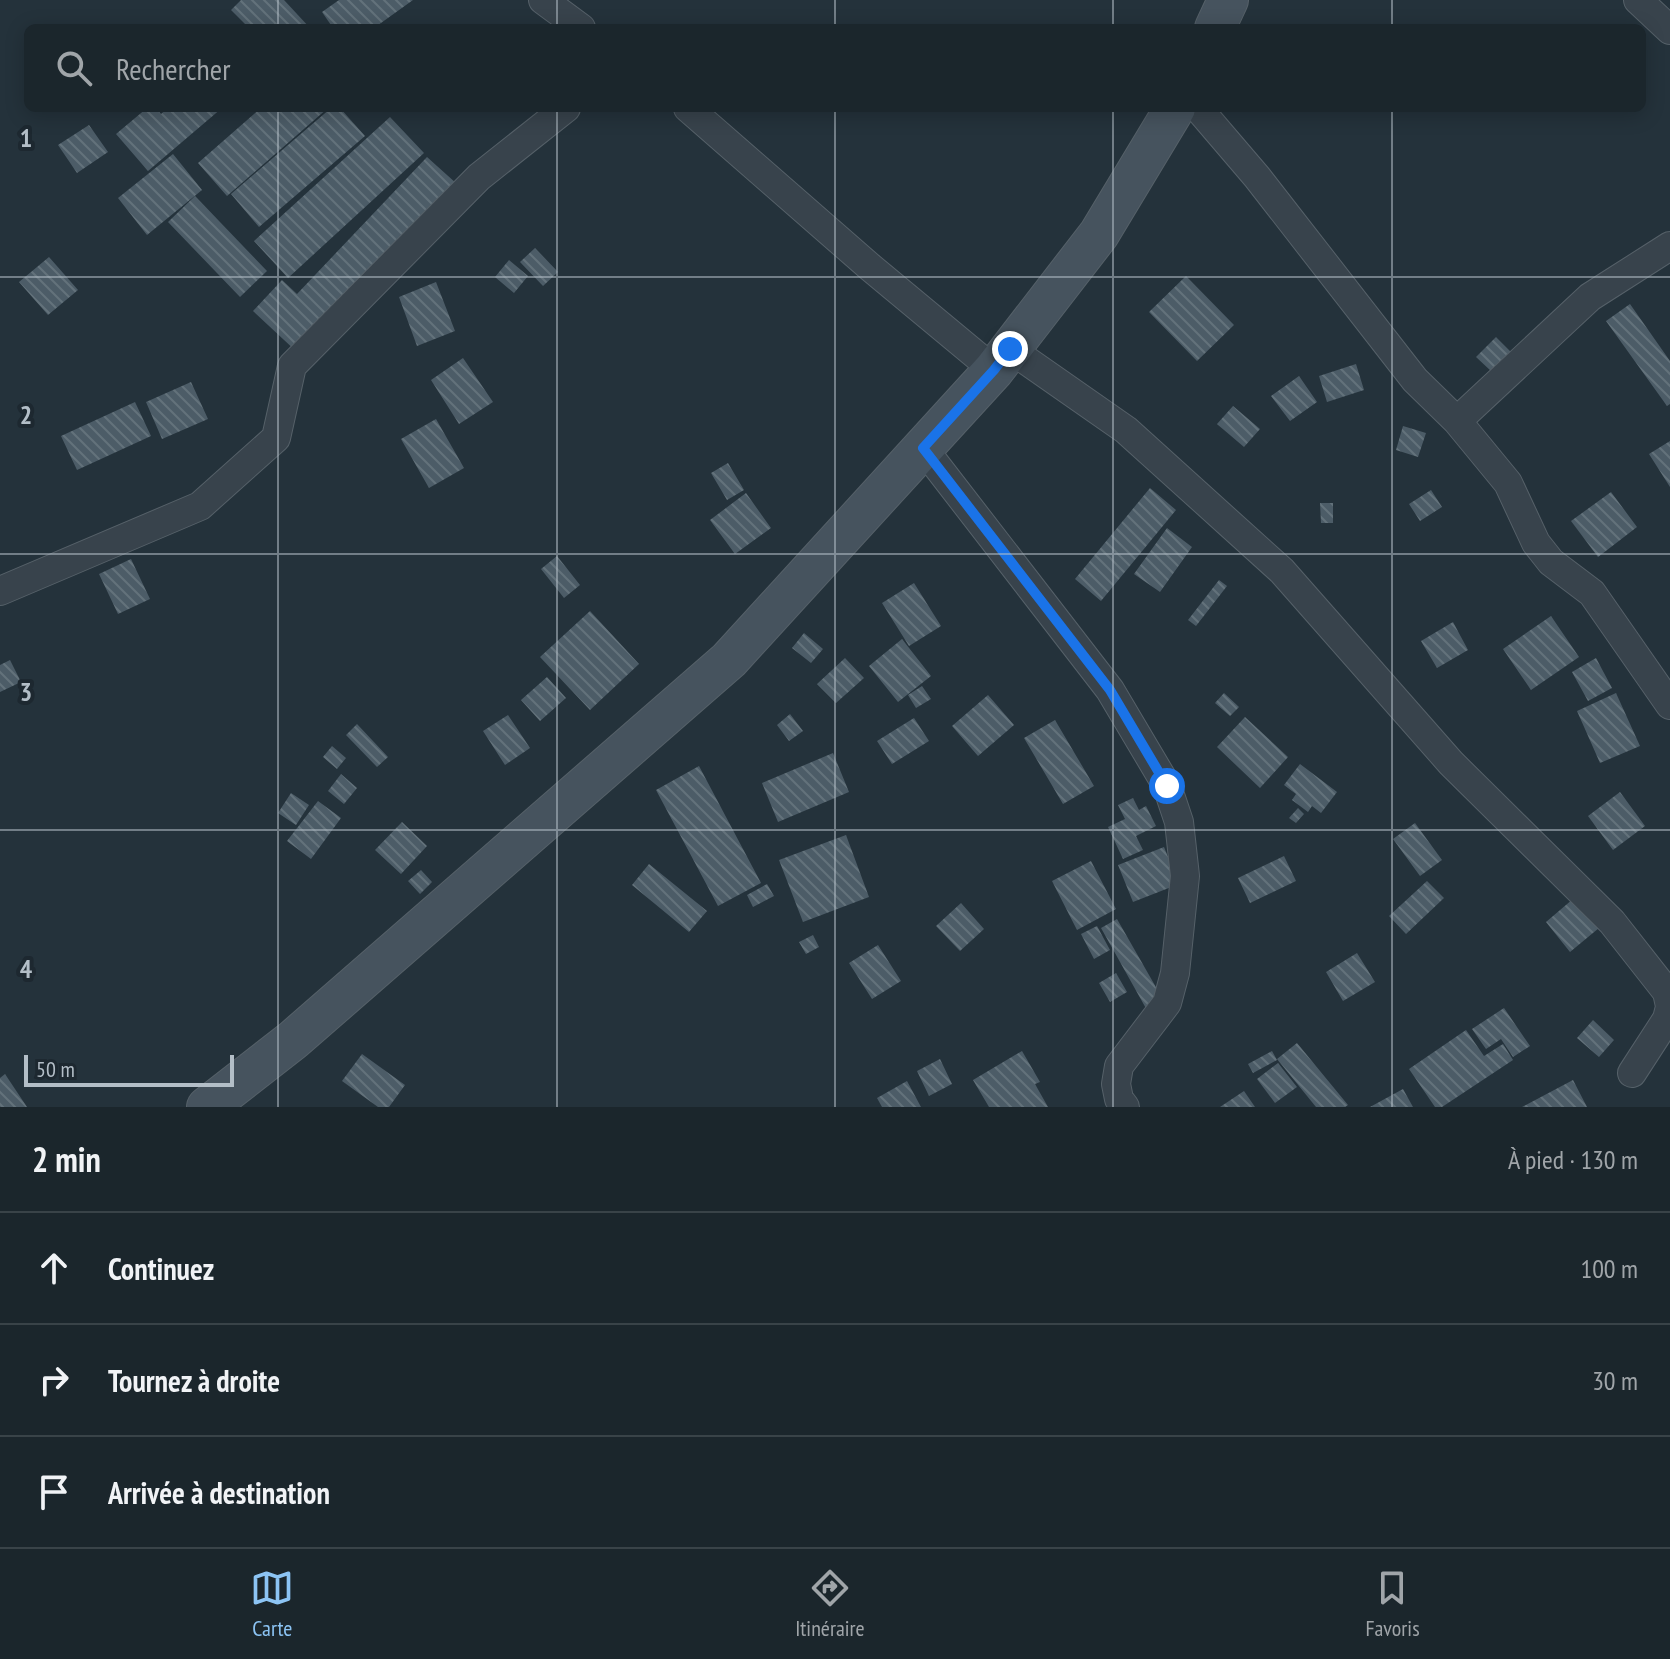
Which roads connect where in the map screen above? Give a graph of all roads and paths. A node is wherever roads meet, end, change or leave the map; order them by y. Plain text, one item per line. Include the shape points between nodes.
1 (543, 0) edge
2 (1228, 0) edge
3 (1638, 0) edge
4 (576, 24) edge
5 (1217, 24) edge
6 (1670, 30) edge
7 (561, 112) edge
8 (693, 112) edge
9 (1173, 112) edge
10 (1201, 112) edge
11 (1670, 246) edge
12 (1002, 360) junction
13 (1457, 421) junction
14 (923, 448) junction
15 (0, 591) edge
16 (1670, 705) edge
17 (1670, 1007) edge
18 (1632, 1073) dead end
19 (207, 1107) edge
20 (1125, 1107) edge

1 - 4 street
2 - 5 main road
3 - 6 street
7 - 15 street via 479,177 292,366 276,438 200,506
8 - 12 street via 870,267
9 - 12 main road via 1099,234
10 - 13 street via 1415,380
11 - 13 street via 1590,297
12 - 14 main road
12 - 17 street via 1126,430 1282,571 1451,763 1612,922 1667,992
13 - 16 street via 1508,483 1536,543 1551,562 1592,593
14 - 19 main road via 729,660 293,1040
14 - 20 street via 1110,690 1167,786 1179,822 1185,876 1175,973 1167,1003 1119,1066 1116,1084
17 - 18 street

